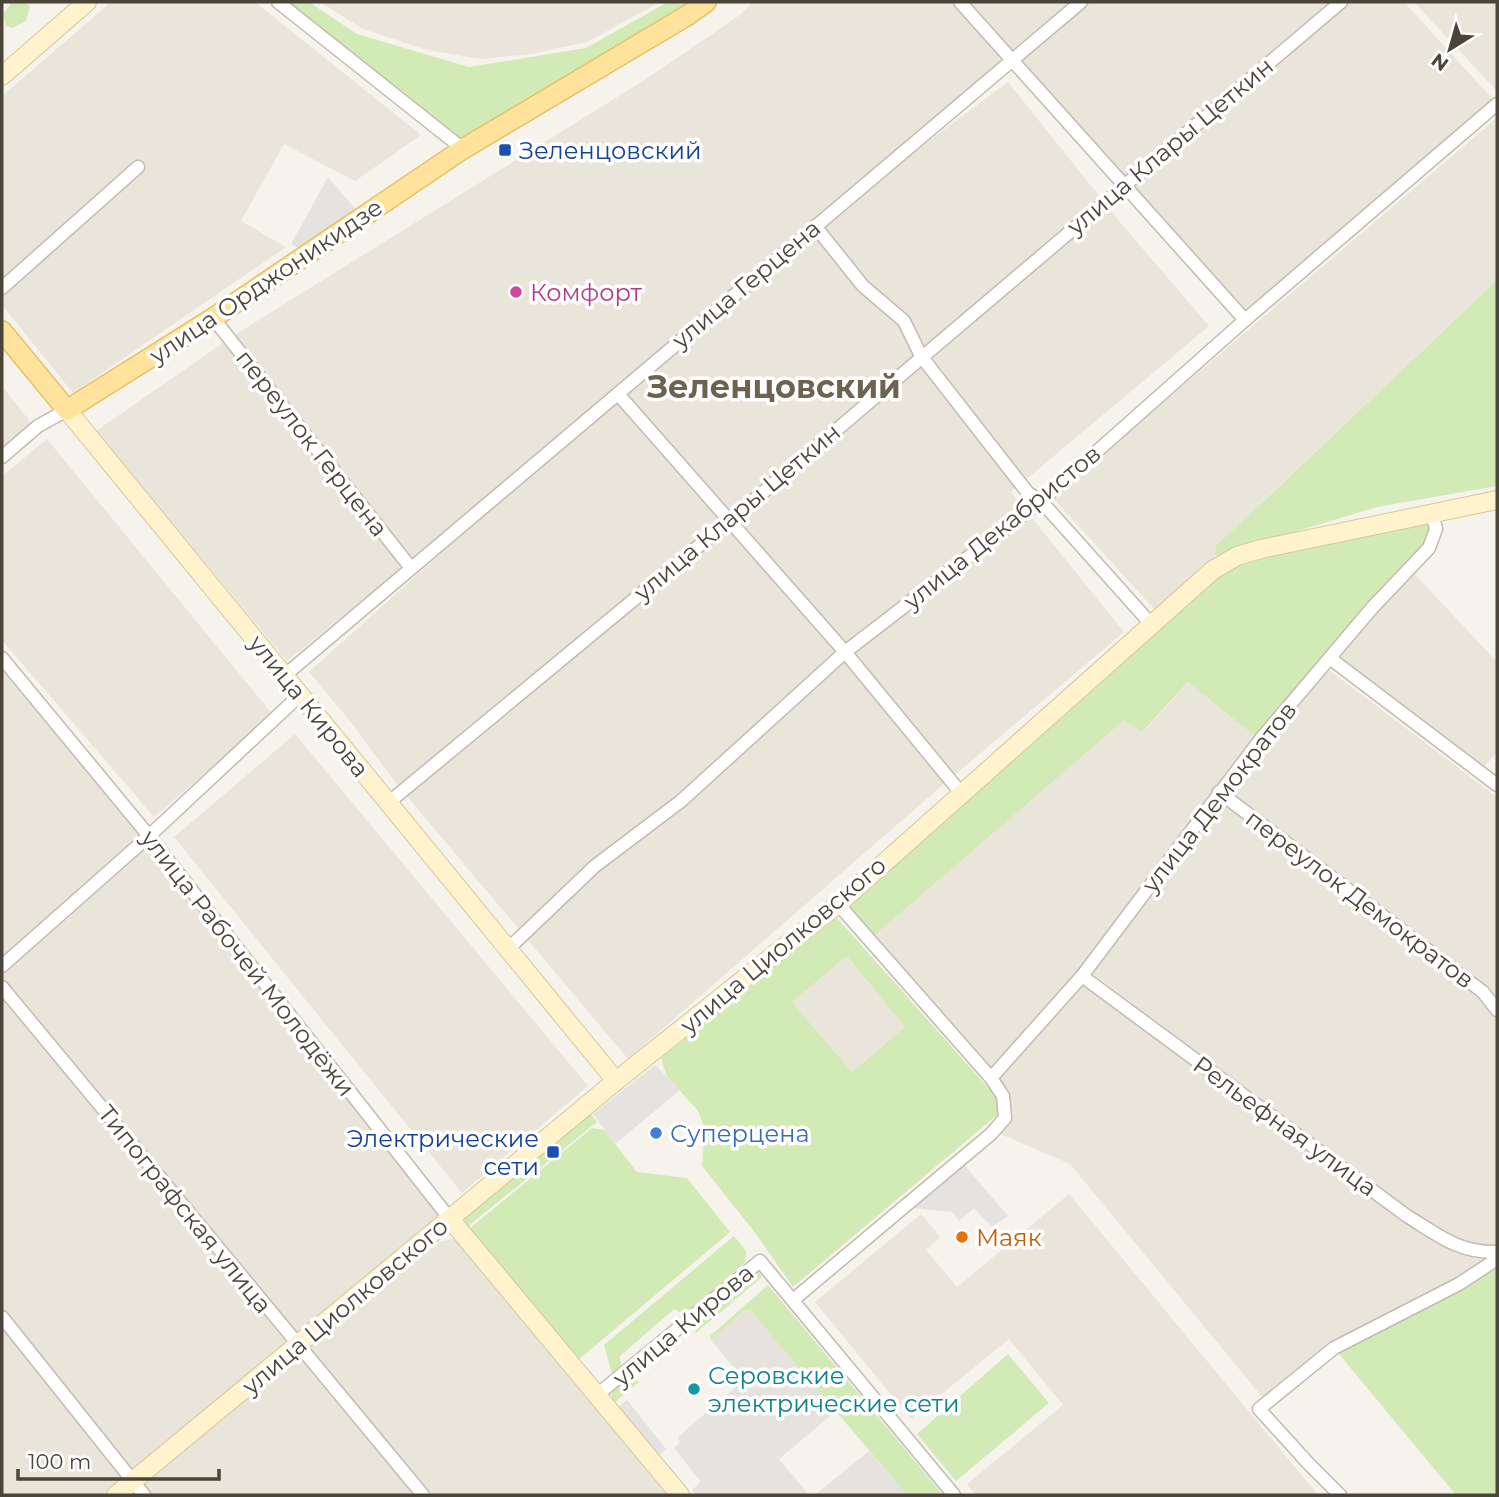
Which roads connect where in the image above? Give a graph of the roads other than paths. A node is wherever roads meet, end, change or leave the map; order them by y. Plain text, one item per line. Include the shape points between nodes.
1 (87, 2) edge
2 (278, 2) edge
3 (706, 2) edge
4 (960, 2) edge
5 (1081, 2) edge
6 (1341, 2) edge
7 (1012, 58) junction
8 (2, 76) edge
9 (1497, 104) edge
10 (463, 149) junction
11 (138, 167) dead end
12 (1123, 185) junction
13 (815, 226) junction
14 (2, 288) edge
15 (213, 318) junction
16 (1245, 320) junction
17 (2, 331) edge
18 (921, 356) junction
19 (618, 394) junction
20 (67, 410) junction
21 (2, 457) edge
22 (1497, 500) edge
23 (1041, 501) junction
24 (1432, 513) junction
25 (729, 521) junction
26 (411, 568) junction
27 (1151, 624) junction
28 (845, 653) junction
29 (2, 658) edge
30 (1331, 659) junction
31 (284, 676) junction
32 (300, 695) junction
33 (1497, 785) edge
34 (1219, 792) junction
35 (961, 793) junction
36 (388, 803) junction
37 (149, 836) junction
38 (838, 904) junction
39 (508, 949) junction
40 (2, 966) edge
41 (1083, 976) junction
42 (2, 986) edge
43 (1497, 1010) edge
44 (990, 1078) junction
45 (616, 1081) junction
46 (450, 1219) junction
47 (1497, 1252) edge
48 (1497, 1259) edge
49 (793, 1300) junction
50 (2, 1317) edge
51 (297, 1346) junction
52 (597, 1395) junction
53 (138, 1488) edge
54 (116, 1495) edge
55 (423, 1495) edge
56 (680, 1495) edge
57 (954, 1495) edge
58 (1340, 1495) edge

1 - 8 main road
2 - 10 street
3 - 10 main road, улица Орджоникидзе
4 - 7 street
5 - 7 street, улица Герцена
6 - 12 street, улица Клары Цеткин
7 - 12 street
7 - 13 street, улица Герцена
9 - 16 street, улица Декабристов
10 - 15 main road, улица Орджоникидзе
11 - 14 street
12 - 16 street
12 - 18 street, улица Клары Цеткин
13 - 18 street via 863,286 904,321
13 - 19 street, улица Герцена
15 - 20 main road, улица Орджоникидзе
15 - 26 street, переулок Герцена
16 - 23 street, улица Декабристов
17 - 20 main road, улица Кирова
18 - 23 street via 1028,493
18 - 25 street, улица Клары Цеткин
19 - 25 street
19 - 26 street, улица Герцена
20 - 21 street via 38,426
20 - 31 main road, улица Кирова
22 - 24 main road, улица Циолковского
23 - 27 street
23 - 28 street, улица Декабристов
24 - 27 main road, улица Циолковского via 1237,556 1213,570
24 - 30 street, улица Демократов via 1436,529 1429,548
25 - 28 street
25 - 36 street, улица Клары Цеткин
26 - 31 street, улица Герцена
27 - 35 main road, улица Циолковского
28 - 35 street
28 - 39 street, улица Декабристов via 681,801 595,866
29 - 37 street, улица Рабочей Молодёжи
30 - 33 street
30 - 34 street, улица Демократов
31 - 32 main road, улица Кирова
32 - 36 main road, улица Кирова
32 - 37 street
34 - 41 street, улица Демократов
34 - 43 street, переулок Демократов via 1483,992
35 - 38 main road, улица Циолковского
36 - 39 main road, улица Кирова
37 - 40 street
37 - 46 street, улица Рабочей Молодёжи
38 - 44 street
38 - 45 main road, улица Циолковского
39 - 45 main road, улица Кирова
41 - 44 street, улица Демократов
41 - 47 street, Рельефная улица via 1407,1216 1477,1253
42 - 51 street, Типографская улица
44 - 49 street via 1003,1096 1005,1118 991,1134
45 - 46 main road, улица Циолковского
46 - 51 main road, улица Циолковского
46 - 52 main road, улица Рабочей Молодёжи
48 - 58 street via 1459,1284 1334,1348 1259,1409
49 - 52 street, улица Кирова via 760,1261
49 - 57 street, улица Кирова
50 - 53 street
51 - 53 main road, улица Циолковского
51 - 55 street, Типографская улица
52 - 56 main road, улица Рабочей Молодёжи
53 - 54 main road, улица Циолковского

